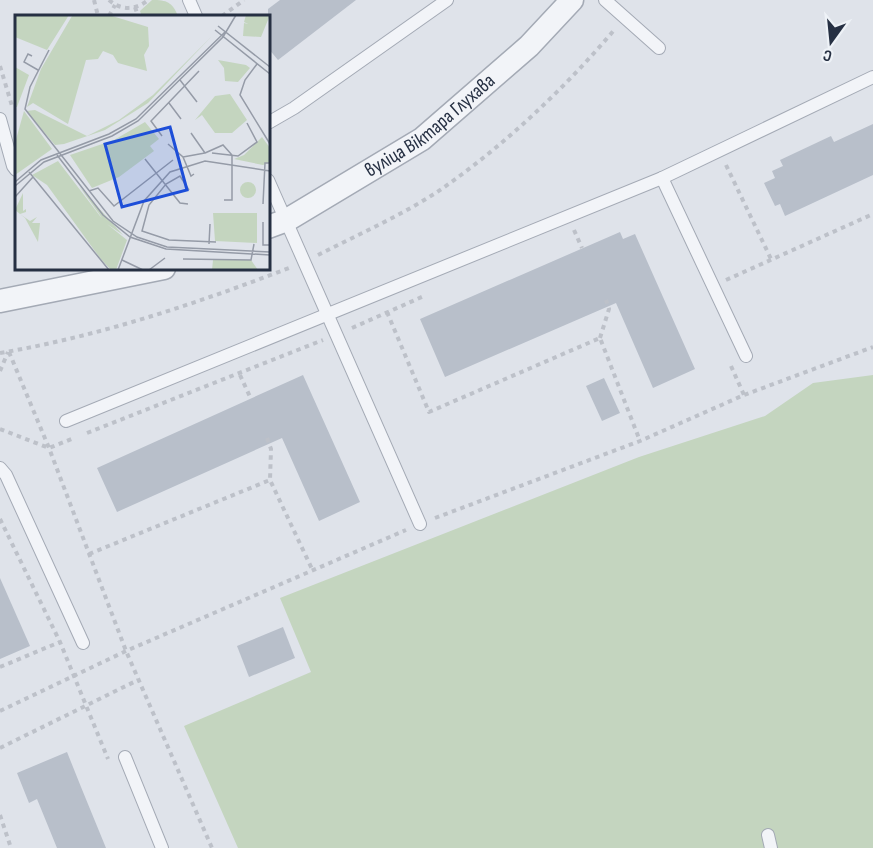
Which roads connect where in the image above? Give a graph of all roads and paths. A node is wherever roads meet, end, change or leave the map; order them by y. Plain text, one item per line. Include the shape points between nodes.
1 (94, 0) edge
2 (109, 0) edge
3 (148, 0) edge
4 (189, 0) edge
5 (244, 0) edge
6 (447, 0) edge
7 (572, 0) edge
8 (605, 0) edge
9 (115, 5) junction
10 (135, 7) junction
11 (98, 15) edge
12 (110, 15) edge
13 (138, 15) edge
14 (195, 15) edge
15 (223, 15) edge
16 (625, 17) junction
17 (659, 48) dead end
18 (0, 66) edge
19 (873, 77) edge
20 (13, 110) dead end
21 (0, 119) edge
22 (270, 122) edge
23 (725, 162) dead end
24 (15, 169) edge
25 (662, 178) junction
26 (270, 189) edge
27 (873, 214) edge
28 (278, 224) edge
29 (585, 226) dead end
30 (574, 230) junction
31 (564, 234) dead end
32 (582, 248) dead end
33 (771, 259) junction
34 (304, 262) junction
35 (154, 270) edge
36 (714, 285) junction
37 (429, 294) dead end
38 (606, 300) dead end
39 (0, 302) edge
40 (387, 312) junction
41 (330, 316) junction
42 (338, 333) junction
43 (600, 338) junction
44 (873, 347) edge
45 (9, 352) junction
46 (0, 353) edge
47 (746, 356) dead end
48 (730, 362) dead end
49 (0, 371) edge
50 (240, 375) junction
51 (744, 395) junction
52 (251, 399) dead end
53 (66, 421) dead end
54 (0, 429) edge
55 (267, 438) dead end
56 (640, 441) junction
57 (49, 448) junction
58 (0, 468) edge
59 (270, 480) junction
60 (0, 519) edge
61 (420, 524) junction
62 (89, 554) junction
63 (312, 569) junction
64 (60, 642) junction
65 (83, 643) dead end
66 (126, 651) junction
67 (0, 667) edge
68 (74, 675) junction
69 (138, 680) junction
70 (86, 706) junction
71 (0, 711) edge
72 (0, 748) edge
73 (125, 757) dead end
74 (109, 761) dead end
75 (0, 815) edge
76 (11, 848) edge
77 (162, 848) edge
78 (212, 848) edge

1 - 11 path
2 - 9 path
3 - 10 path
4 - 14 lane
5 - 15 path
6 - 22 lane
7 - 28 street, вуліца Віктара Глухава via 529,46 422,139
8 - 16 lane
9 - 10 path
9 - 12 path
10 - 13 path
16 - 17 lane
16 - 34 path via 578,73 443,188
18 - 20 path
19 - 25 lane
21 - 24 lane
23 - 33 path
25 - 36 lane
25 - 41 lane
26 - 28 lane
27 - 33 path
28 - 34 lane
29 - 30 path
30 - 31 path
30 - 32 path
33 - 36 path
34 - 41 lane
34 - 45 path via 204,300 100,332
35 - 39 street
36 - 47 lane
37 - 40 path
38 - 43 path via 609,309
40 - 42 path
40 - 43 path via 429,412
41 - 42 lane
41 - 53 lane
42 - 50 path
42 - 61 lane
43 - 56 path
44 - 51 path
45 - 46 path
45 - 49 path
45 - 57 path
48 - 51 path
50 - 52 path
50 - 57 path
51 - 56 path
54 - 57 path
55 - 59 path via 271,449
56 - 61 path
57 - 62 path
58 - 65 lane
59 - 62 path
59 - 63 path
60 - 64 path
61 - 63 path
62 - 66 path
63 - 66 path
64 - 67 path
64 - 68 path
66 - 68 path
66 - 69 path
68 - 70 path
68 - 71 path
69 - 70 path
69 - 78 path
70 - 72 path
70 - 74 path
73 - 77 lane
75 - 76 path

